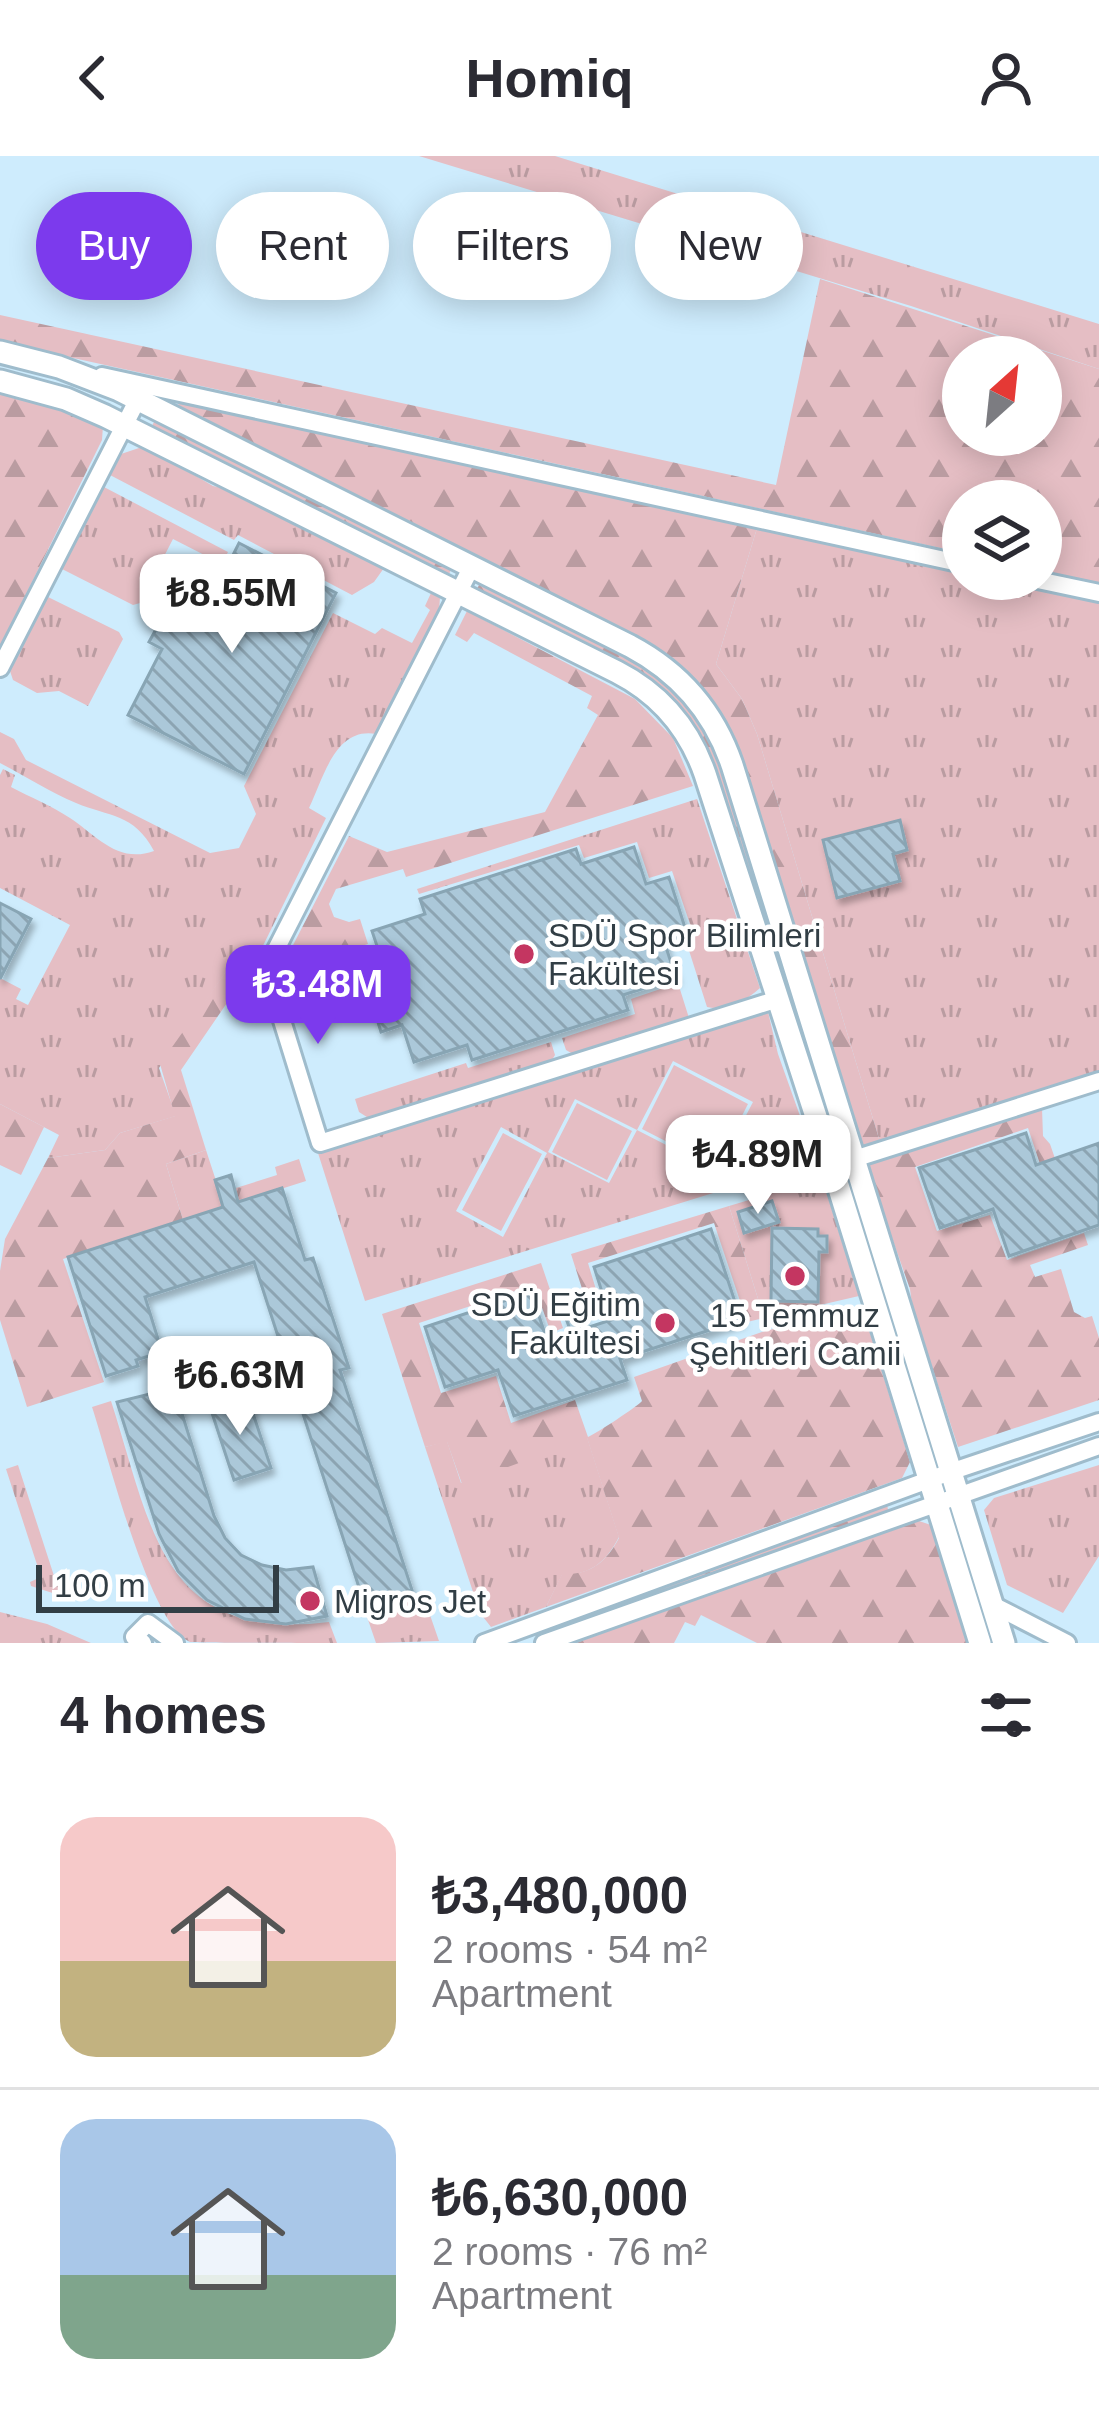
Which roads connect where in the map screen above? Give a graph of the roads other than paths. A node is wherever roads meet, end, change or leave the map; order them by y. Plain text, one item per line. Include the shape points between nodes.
1 (0, 352) edge
2 (0, 381) edge
3 (145, 393) junction
4 (124, 425) junction
5 (942, 560) edge
6 (471, 568) junction
7 (1062, 585) edge
8 (458, 593) junction
9 (1099, 593) edge
10 (0, 668) edge
11 (778, 999) junction
12 (1099, 1081) edge
13 (855, 1158) junction
14 (832, 1166) junction
15 (1099, 1422) edge
16 (1099, 1446) edge
17 (956, 1482) junction
18 (933, 1490) junction
19 (994, 1606) junction
20 (138, 1640) edge
21 (175, 1643) edge
22 (484, 1643) edge
23 (544, 1643) edge
24 (980, 1643) edge
25 (1004, 1643) edge
26 (1067, 1643) edge

1 - 3 street
2 - 4 street
3 - 4 street
3 - 5 street
3 - 6 street
4 - 8 street
4 - 10 street
6 - 8 street
6 - 13 street via 647,656 711,719
7 - 9 street
8 - 11 street via 625,676 671,714 705,773
8 - 11 street via 266,969 320,1143
11 - 14 street
12 - 13 street
13 - 14 street
13 - 17 street
14 - 18 street
15 - 17 street
16 - 17 street
17 - 18 street
17 - 19 street
18 - 22 street
18 - 23 street
18 - 24 street
19 - 25 street
19 - 26 street
20 - 21 street via 148,1623

